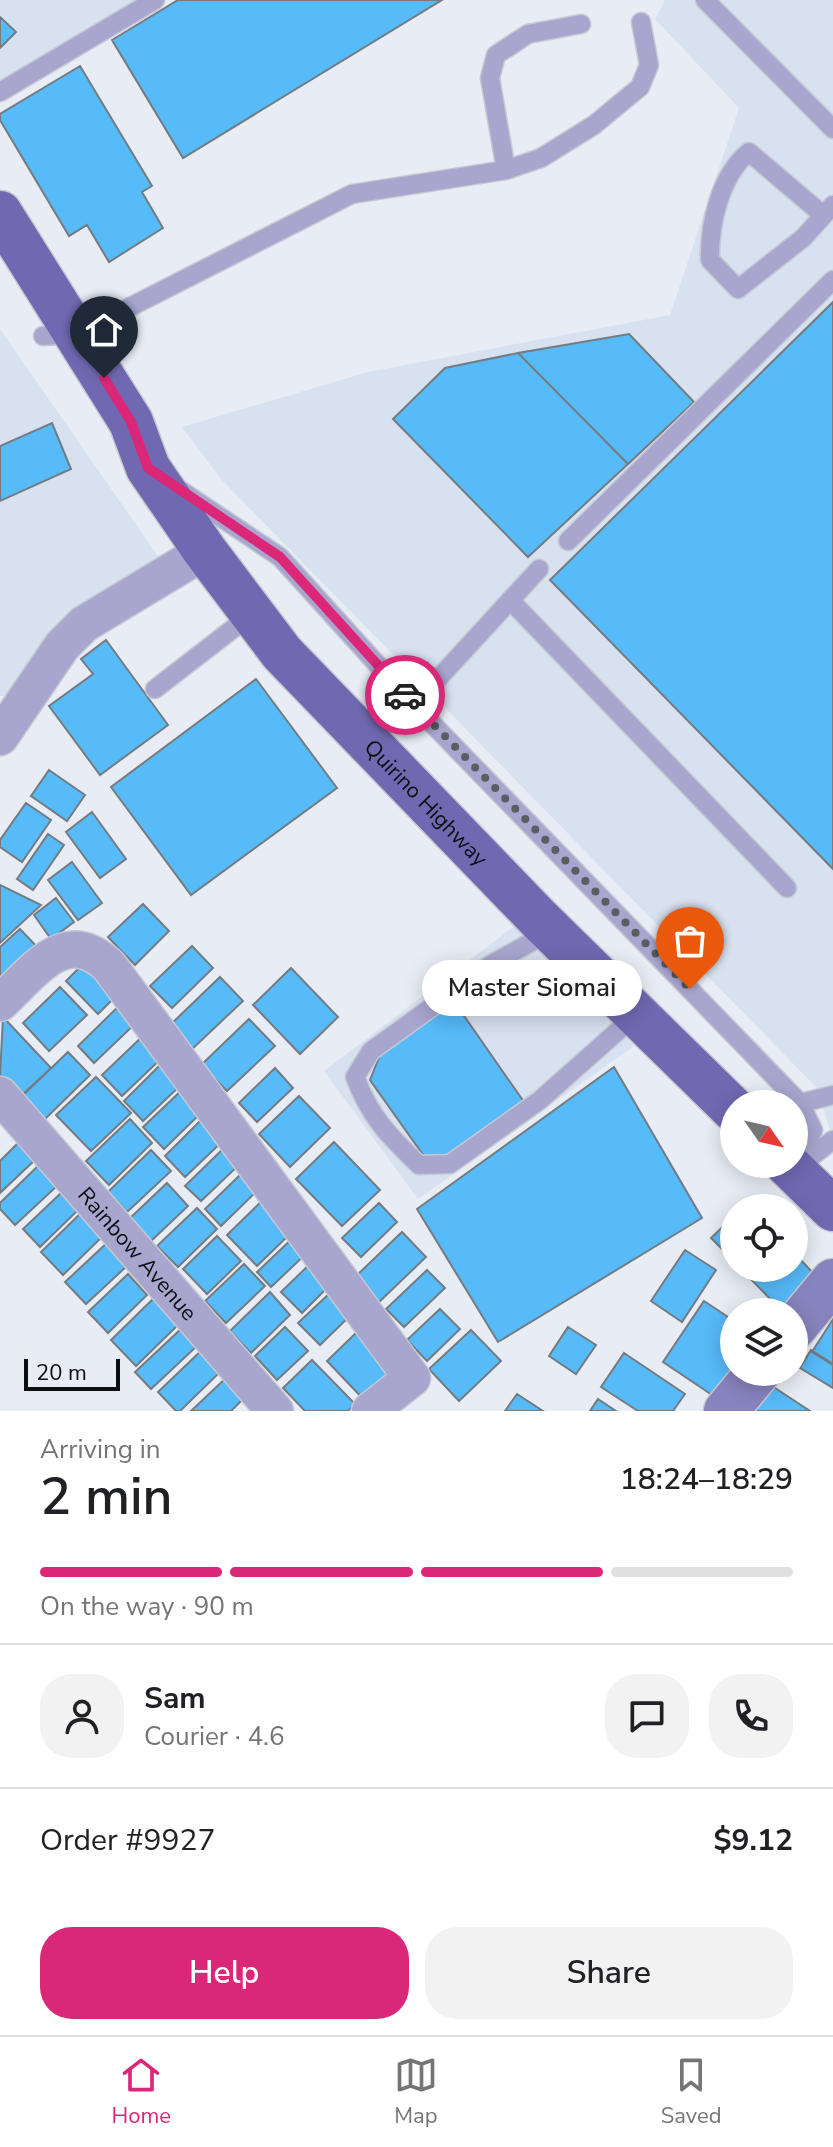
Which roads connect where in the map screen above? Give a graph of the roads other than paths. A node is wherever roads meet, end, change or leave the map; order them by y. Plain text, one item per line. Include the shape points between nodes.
1 (155, 0) edge
2 (705, 0) edge
3 (641, 22) dead end
4 (581, 24) dead end
5 (0, 92) edge
6 (833, 129) edge
7 (506, 170) junction
8 (828, 210) edge
9 (0, 213) edge
10 (0, 267) edge
11 (833, 280) edge
12 (60, 335) junction
13 (148, 468) junction
14 (568, 541) dead end
15 (205, 551) junction
16 (539, 569) dead end
17 (510, 600) junction
18 (252, 614) junction
19 (155, 689) dead end
20 (414, 705) junction
21 (0, 737) edge
22 (787, 888) dead end
23 (551, 931) junction
24 (0, 1003) edge
25 (637, 1014) junction
26 (784, 1090) edge
27 (0, 1095) edge
28 (833, 1095) edge
29 (720, 1096) edge
30 (808, 1101) edge
31 (833, 1140) edge
32 (808, 1156) edge
33 (801, 1178) edge
34 (833, 1209) edge
35 (833, 1281) edge
36 (808, 1311) edge
37 (747, 1386) edge
38 (275, 1411) edge
39 (370, 1411) edge
40 (726, 1411) edge

1 - 5 lane
2 - 6 lane
3 - 7 lane via 649,65 640,87 594,125 541,158
4 - 7 lane via 528,34 496,55 490,78
7 - 12 lane via 352,194
8 - 8 lane via 803,238 738,289 710,260 709,232 720,199 749,152
9 - 12 main road, Quirino Highway
10 - 12 main road, Quirino Highway
11 - 14 lane
12 - 13 main road, Quirino Highway via 110,435
13 - 15 main road, Quirino Highway
13 - 20 lane via 280,557
15 - 18 main road, Quirino Highway
15 - 21 street via 84,624 62,646
16 - 17 lane
17 - 20 lane
17 - 22 lane
18 - 19 lane
18 - 23 main road, Quirino Highway via 377,754
20 - 26 lane
23 - 25 main road, Quirino Highway
23 - 25 lane via 490,965 371,1051 355,1077 367,1109 392,1139 419,1165 450,1164 540,1100
24 - 39 street via 54,954 74,947 87,949 109,966 412,1378
25 - 29 main road, Quirino Highway
27 - 38 street, Rainbow Avenue
28 - 30 lane
31 - 32 lane
33 - 34 main road
35 - 36 street
37 - 40 street

